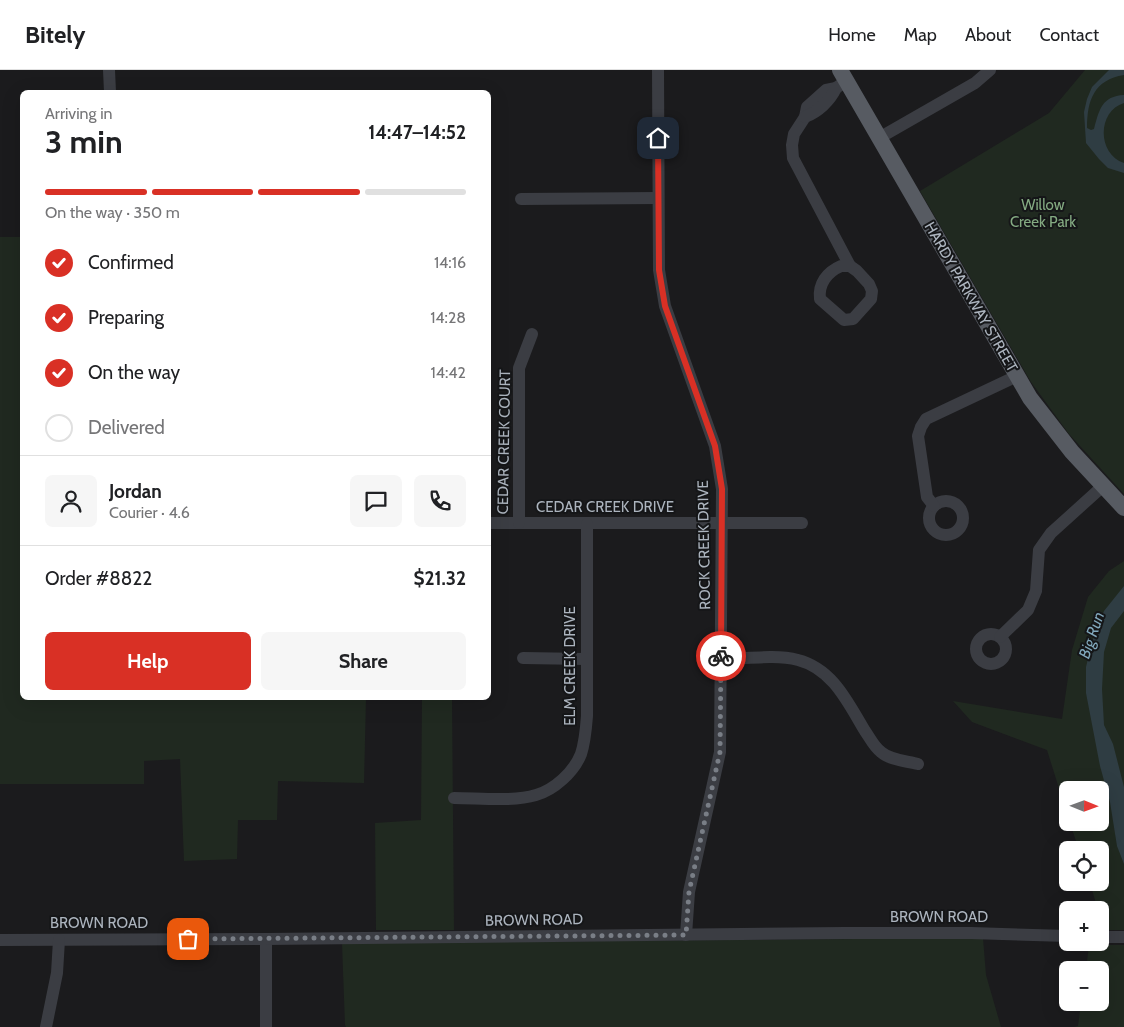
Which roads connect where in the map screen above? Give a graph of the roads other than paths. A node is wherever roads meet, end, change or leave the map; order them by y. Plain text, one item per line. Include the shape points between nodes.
1 (109, 70) edge
2 (658, 70) edge
3 (990, 70) edge
4 (841, 80) edge
5 (110, 90) edge
6 (879, 138) junction
7 (658, 198) junction
8 (520, 199) dead end
9 (850, 266) junction
10 (532, 334) dead end
11 (1017, 376) junction
12 (1102, 486) junction
13 (934, 506) dead end
14 (1124, 508) edge
15 (491, 523) edge
16 (520, 523) junction
17 (802, 523) dead end
18 (587, 524) junction
19 (721, 524) junction
20 (1000, 637) dead end
21 (523, 658) dead end
22 (586, 659) junction
23 (721, 659) junction
24 (918, 764) dead end
25 (454, 798) dead end
26 (686, 935) junction
27 (1059, 936) edge
28 (1109, 937) edge
29 (1124, 937) edge
30 (266, 939) junction
31 (0, 940) edge
32 (58, 940) junction
33 (46, 1027) edge
34 (266, 1027) edge

1 - 5 street
2 - 7 street, ROCK CREEK DRIVE
3 - 6 street via 975,83
4 - 6 main road, HARDY PARKWAY STREET
4 - 9 street via 807,107 792,144 793,158
6 - 11 main road, HARDY PARKWAY STREET
7 - 8 street
7 - 19 street, ROCK CREEK DRIVE via 659,270 665,306 715,446 722,489
9 - 9 street via 869,284 872,292 871,299 853,319 844,320 820,299 819,290 834,269
10 - 16 street, CEDAR CREEK COURT via 520,368
11 - 12 main road, HARDY PARKWAY STREET via 1049,423
11 - 13 street via 939,412 926,419 920,427 918,436 927,497
12 - 14 main road, HARDY PARKWAY STREET
12 - 20 street via 1051,533 1039,550 1036,591 1028,610
15 - 16 street, CEDAR CREEK DRIVE
16 - 18 street, CEDAR CREEK DRIVE
17 - 19 street, CEDAR CREEK DRIVE
18 - 19 street, CEDAR CREEK DRIVE
18 - 22 street, ELM CREEK DRIVE
19 - 23 street, ROCK CREEK DRIVE
21 - 22 street
22 - 25 street, ELM CREEK DRIVE via 586,736 580,756 568,773 554,787 536,795
23 - 24 street via 783,658 814,667 839,689 882,753
23 - 26 street, ROCK CREEK DRIVE via 720,752 689,892
26 - 27 street, BROWN ROAD via 971,933
26 - 30 street, BROWN ROAD
28 - 29 street
30 - 32 street, BROWN ROAD
30 - 34 street
31 - 32 street, BROWN ROAD
32 - 33 street via 57,973

